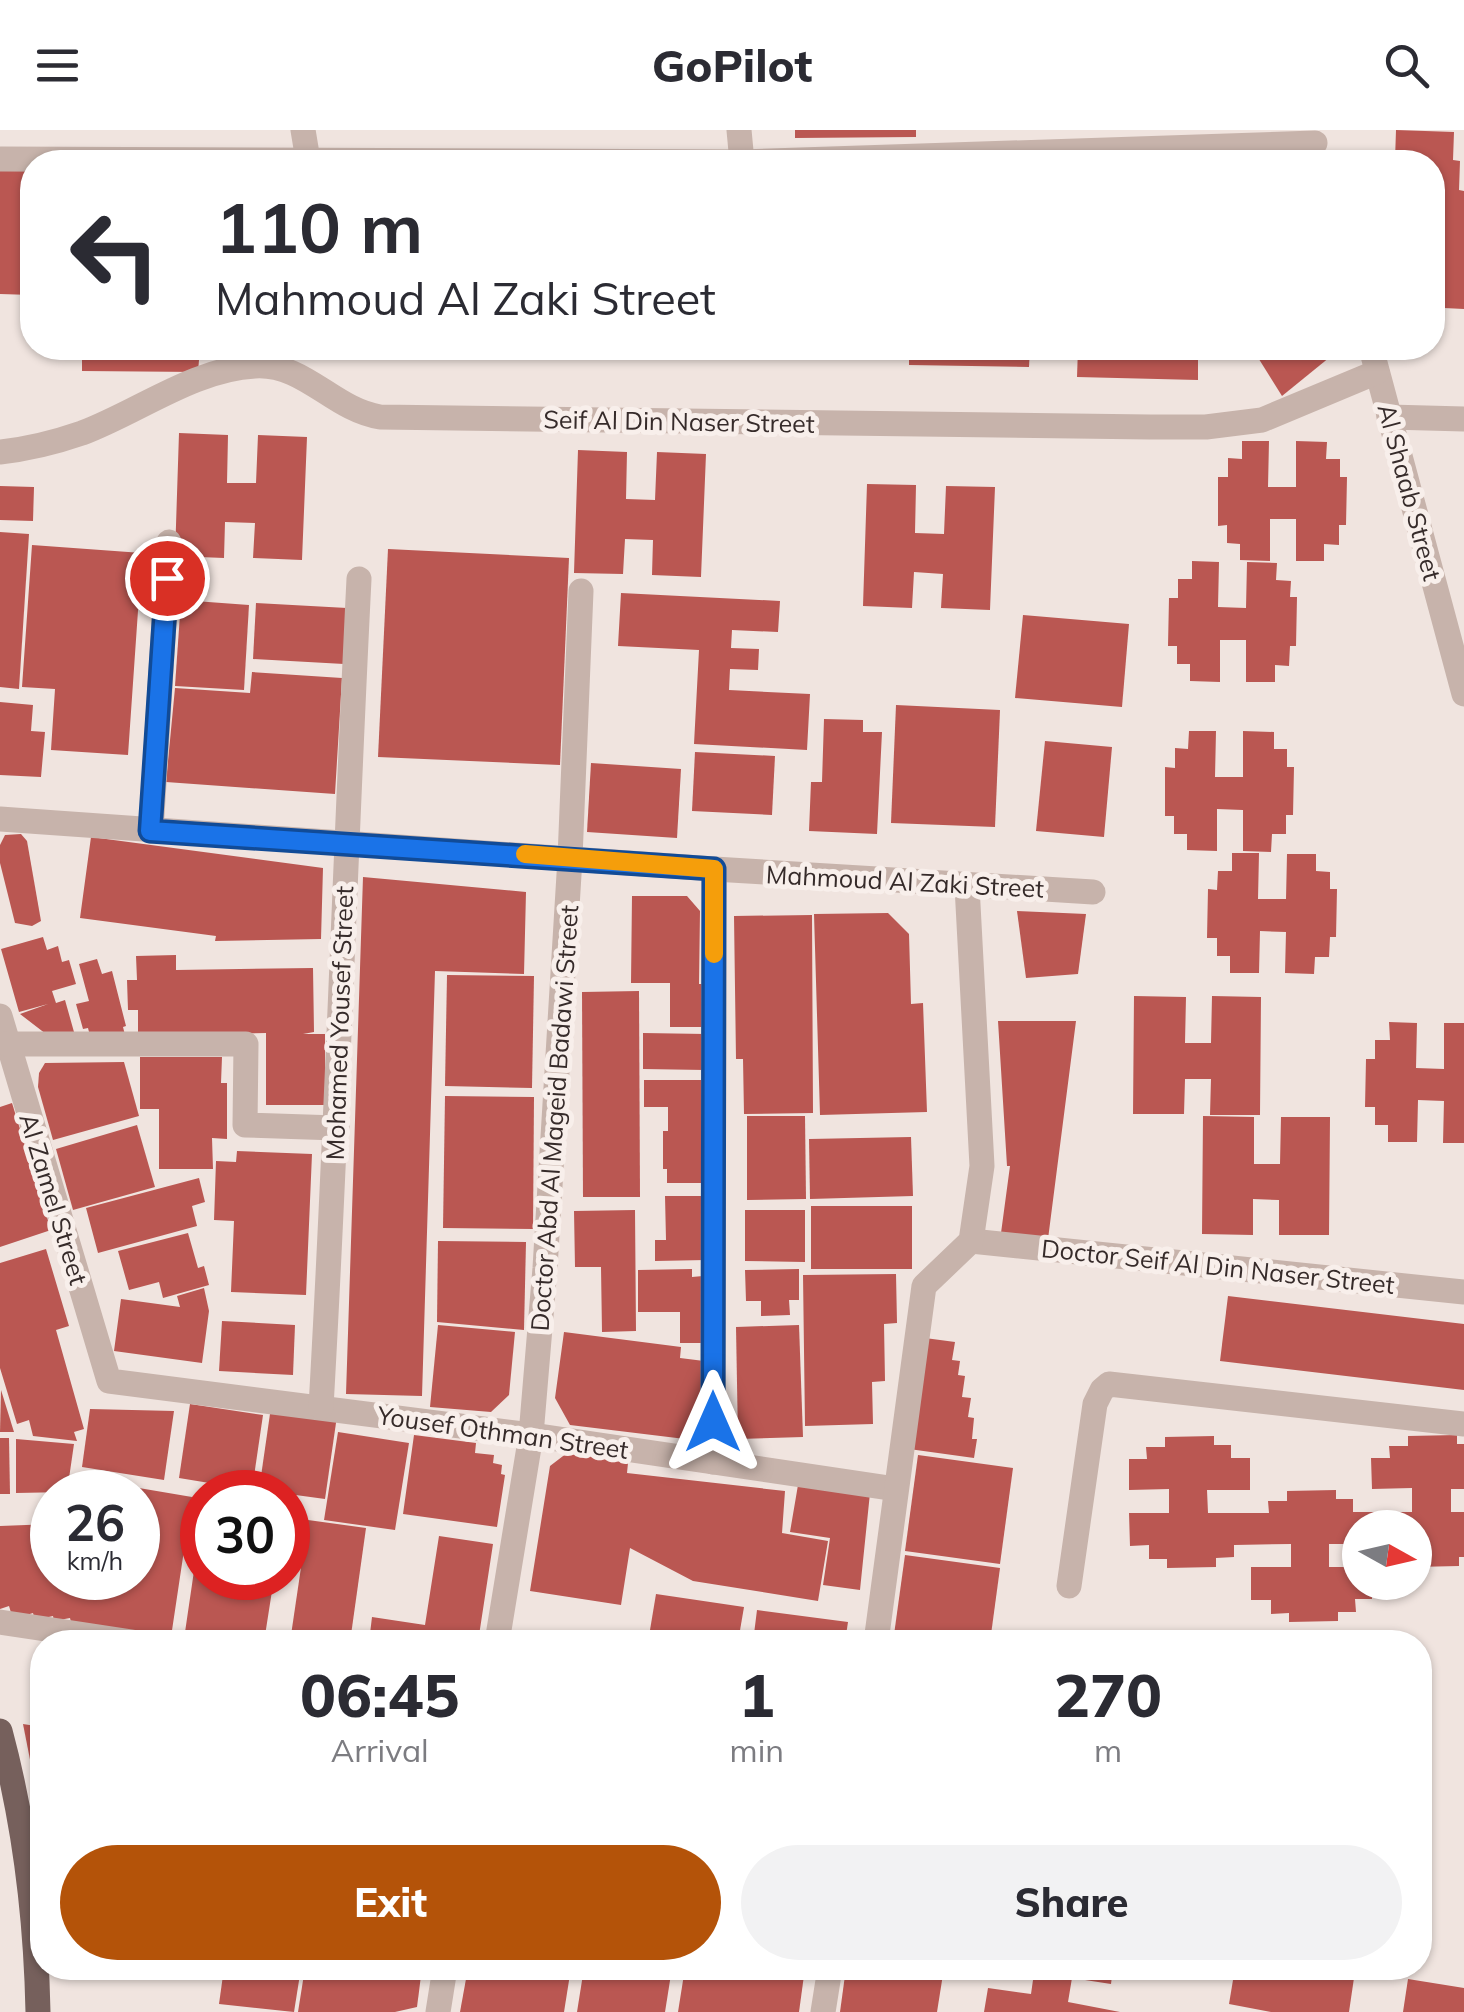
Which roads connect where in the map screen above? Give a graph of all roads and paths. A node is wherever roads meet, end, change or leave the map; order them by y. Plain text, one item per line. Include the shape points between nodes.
1 (1315, 145) edge
2 (1146, 150) edge
3 (1374, 360) edge
4 (1389, 417) junction
5 (1464, 420) edge
6 (0, 452) edge
7 (169, 542) dead end
8 (358, 578) dead end
9 (581, 591) dead end
10 (1464, 694) edge
11 (0, 819) edge
12 (150, 831) junction
13 (345, 842) junction
14 (570, 858) junction
15 (714, 869) junction
16 (967, 886) junction
17 (1093, 892) dead end
18 (0, 1016) edge
19 (7, 1044) junction
20 (337, 1128) junction
21 (971, 1241) junction
22 (1464, 1292) edge
23 (109, 1382) joint
24 (321, 1407) junction
25 (1464, 1424) edge
26 (531, 1435) junction
27 (713, 1462) junction
28 (896, 1489) junction
29 (1069, 1586) dead end
30 (0, 1622) edge
31 (53, 1630) edge
32 (499, 1630) edge
33 (878, 1630) edge
34 (0, 1731) edge
35 (30, 1881) edge
36 (36, 1980) edge
37 (443, 1980) edge
38 (828, 1980) edge
39 (38, 2012) edge
40 (438, 2012) edge
41 (824, 2012) edge

1 - 2 street
3 - 4 street, Al Shaab Street
3 - 6 street, Seif Al Din Naser Street via 1262,420 1150,428 380,418 340,404 292,371 255,366 214,375 83,432
4 - 5 street
4 - 10 street, Al Shaab Street
7 - 12 street
8 - 13 street, Mohamed Yousef Street
9 - 14 street, Doctor Abd Al Mageid Badawi Street
11 - 12 street, Mahmoud Al Zaki Street
12 - 13 street, Mahmoud Al Zaki Street
13 - 14 street, Mahmoud Al Zaki Street
13 - 20 street, Mohamed Yousef Street
14 - 15 street, Mahmoud Al Zaki Street
14 - 26 street, Doctor Abd Al Mageid Badawi Street
15 - 16 street, Mahmoud Al Zaki Street
15 - 27 street
16 - 17 street, Mahmoud Al Zaki Street
16 - 21 street via 982,1166
18 - 19 street, Al Zamel Street
19 - 20 street via 246,1044 245,1125
19 - 23 street, Al Zamel Street
20 - 24 street, Mohamed Yousef Street
21 - 22 street, Doctor Seif Al Din Naser Street
21 - 28 street via 924,1286
23 - 24 street, Yousef Othman Street
24 - 26 street, Yousef Othman Street
25 - 29 street via 1109,1384 1095,1404
26 - 27 street, Yousef Othman Street
26 - 32 street, Doctor Abd Al Mageid Badawi Street
27 - 28 street, Yousef Othman Street
28 - 33 street
30 - 31 street
34 - 35 main road
36 - 39 main road
37 - 40 street
38 - 41 street

